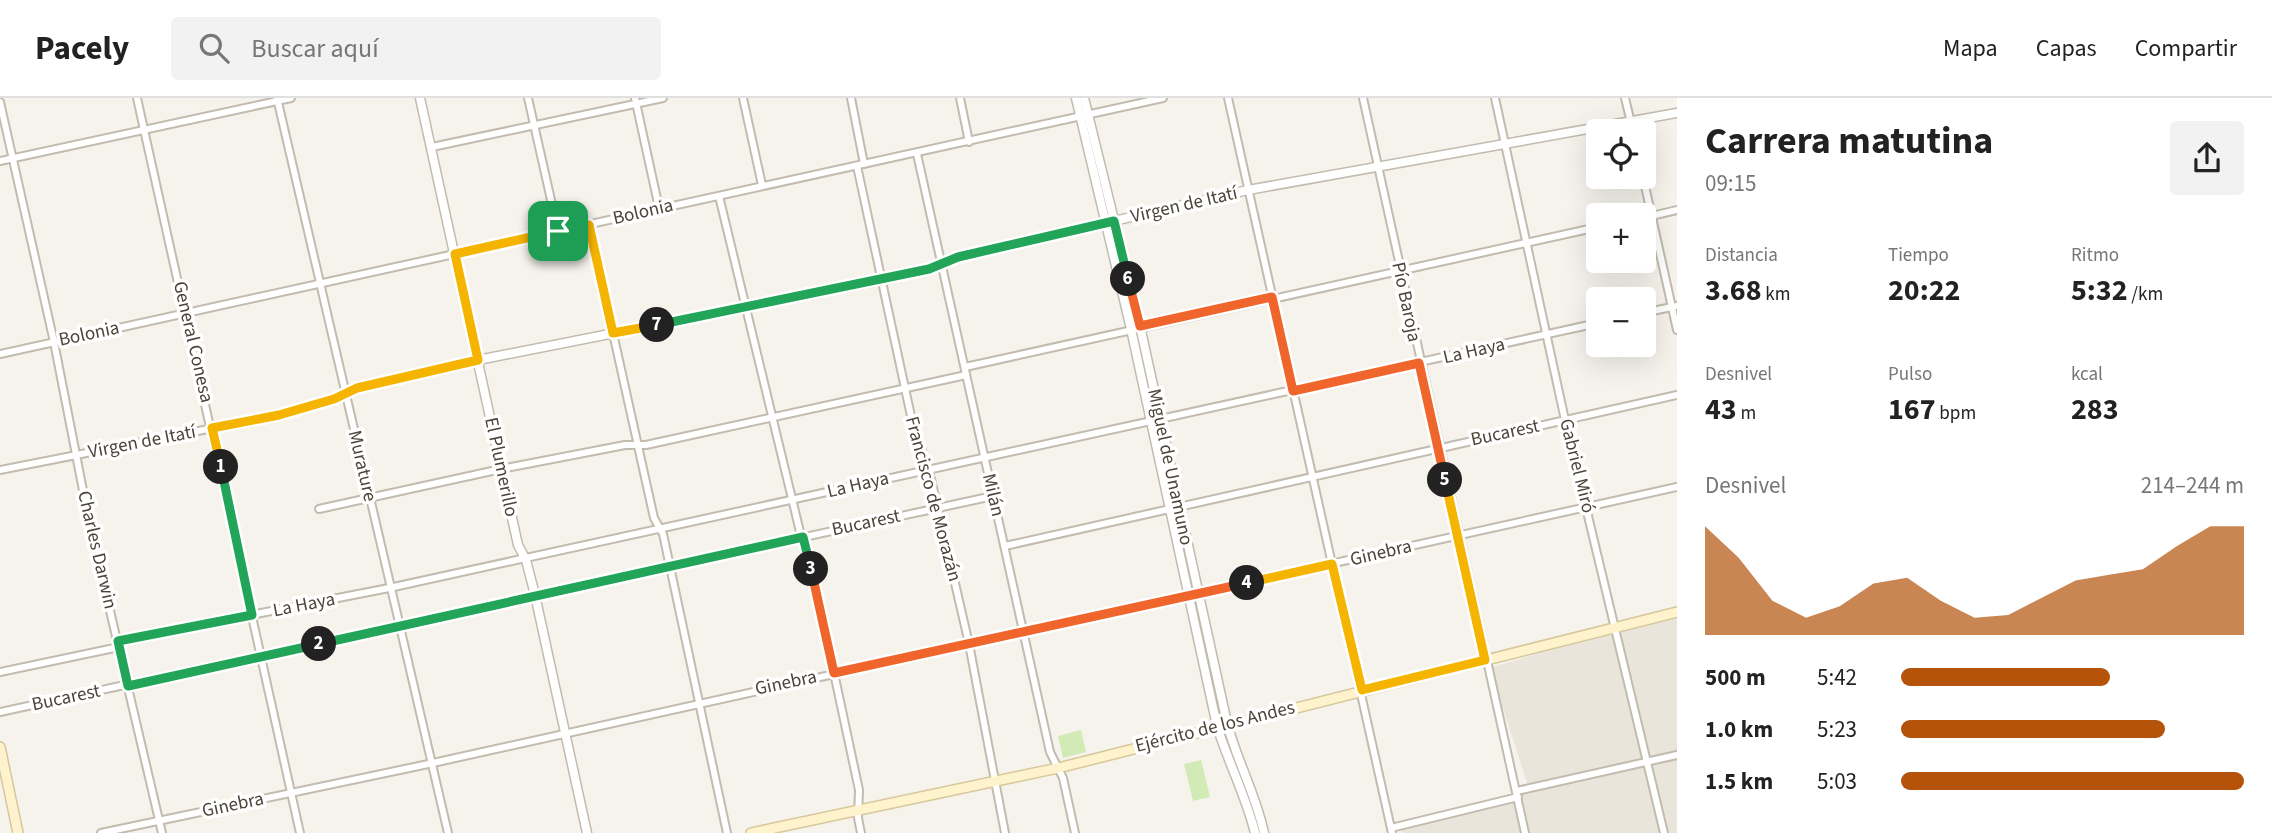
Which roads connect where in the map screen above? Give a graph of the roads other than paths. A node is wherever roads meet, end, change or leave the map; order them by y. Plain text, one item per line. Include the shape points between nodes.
1 (137, 98) edge
2 (291, 98) edge
3 (420, 98) edge
4 (528, 98) edge
5 (663, 98) edge
6 (743, 98) edge
7 (851, 98) edge
8 (960, 98) edge
9 (1076, 98) edge
10 (1084, 98) edge
11 (1163, 98) edge
12 (1228, 98) edge
13 (1363, 98) edge
14 (1495, 98) edge
15 (1625, 98) edge
16 (277, 99) edge
17 (636, 101) edge
18 (0, 102) edge
19 (1677, 113) edge
20 (1085, 116) junction
21 (1629, 119) edge
22 (1646, 119) edge
23 (534, 125) junction
24 (144, 129) junction
25 (1586, 130) edge
26 (969, 142) junction
27 (1505, 144) junction
28 (432, 147) junction
29 (917, 154) junction
30 (13, 158) junction
31 (0, 161) edge
32 (860, 165) junction
33 (1378, 166) junction
34 (762, 185) junction
35 (1248, 190) junction
36 (719, 196) junction
37 (659, 208) junction
38 (1677, 210) edge
39 (1656, 215) edge
40 (1110, 222) junction
41 (589, 225) junction
42 (1586, 229) edge
43 (558, 231) junction
44 (1656, 232) edge
45 (1528, 241) junction
46 (455, 254) junction
47 (944, 263) junction
48 (1398, 269) junction
49 (882, 280) junction
50 (320, 284) junction
51 (1272, 297) junction
52 (1675, 307) edge
53 (746, 308) junction
54 (1656, 311) edge
55 (186, 313) junction
56 (1586, 326) edge
57 (1136, 328) junction
58 (1677, 330) edge
59 (613, 333) junction
60 (1548, 334) junction
61 (54, 342) junction
62 (0, 354) edge
63 (478, 360) junction
64 (1419, 363) junction
65 (965, 367) junction
66 (966, 375) junction
67 (905, 388) junction
68 (1293, 391) junction
69 (345, 393) junction
70 (1677, 395) edge
71 (771, 418) junction
72 (1155, 420) junction
73 (1565, 420) junction
74 (212, 428) junction
75 (637, 445) junction
76 (1438, 448) junction
77 (77, 455) junction
78 (984, 457) junction
79 (501, 468) junction
80 (927, 469) junction
81 (0, 470) edge
82 (1312, 476) junction
83 (1677, 487) edge
84 (993, 496) junction
85 (369, 497) junction
86 (792, 500) junction
87 (1173, 507) junction
88 (938, 508) junction
89 (319, 509) dead end
90 (1587, 509) junction
91 (658, 527) junction
92 (1457, 536) junction
93 (803, 537) junction
94 (1005, 546) junction
95 (523, 556) junction
96 (1332, 564) junction
97 (669, 565) junction
98 (389, 588) junction
99 (535, 596) junction
100 (1192, 596) junction
101 (1677, 612) edge
102 (252, 615) junction
103 (398, 626) junction
104 (1616, 627) junction
105 (1024, 633) junction
106 (119, 644) junction
107 (969, 644) junction
108 (261, 657) junction
109 (1485, 660) junction
110 (0, 673) edge
111 (834, 673) junction
112 (128, 686) junction
113 (1362, 690) junction
114 (700, 702) junction
115 (0, 712) edge
116 (1222, 724) junction
117 (565, 733) junction
118 (0, 747) edge
119 (1677, 755) edge
120 (433, 763) junction
121 (1647, 763) junction
122 (1058, 768) junction
123 (995, 779) junction
124 (292, 792) junction
125 (1517, 794) junction
126 (858, 810) junction
127 (160, 822) junction
128 (1392, 830) edge
129 (18, 833) edge
130 (101, 833) edge
131 (162, 833) edge
132 (300, 833) edge
133 (447, 833) edge
134 (587, 833) edge
135 (727, 833) edge
136 (751, 833) edge
137 (861, 833) edge
138 (1005, 833) edge
139 (1075, 833) edge
140 (1255, 833) edge
141 (1264, 833) edge
142 (1525, 833) edge
143 (1664, 833) edge

1 - 24 street, General Conesa
2 - 16 street
3 - 28 street, El Plumerillo
4 - 23 street
5 - 17 street
6 - 34 street
7 - 32 street, Francisco de Morazán
8 - 26 street
9 - 20 street, Miguel de Unamuno
10 - 20 street, Miguel de Unamuno
11 - 20 street, Bolonia
12 - 35 street
13 - 33 street, Pío Baroja
14 - 27 street, Gabriel Miró
15 - 21 street
16 - 24 street
16 - 50 street, Murature
17 - 23 street
17 - 37 street
18 - 30 street, Charles Darwin
19 - 22 street, Virgen de Itatí
20 - 26 street, Bolonia
20 - 40 street, Miguel de Unamuno
23 - 28 street
23 - 43 street
24 - 30 street
24 - 55 street, General Conesa
25 - 27 street, Virgen de Itatí
26 - 29 street, Bolonia
27 - 33 street, Virgen de Itatí
27 - 45 street, Gabriel Miró
28 - 46 street, El Plumerillo
29 - 32 street, Bolonia
29 - 47 street, Milán
30 - 31 street
30 - 61 street, Charles Darwin
32 - 34 street, Bolonia
32 - 49 street, Francisco de Morazán
33 - 35 street, Virgen de Itatí
33 - 48 street, Pío Baroja
34 - 36 street, Bolonia
35 - 40 street, Virgen de Itatí
35 - 51 street
36 - 37 street, Bolonia
36 - 53 street
37 - 41 street, Bolonia
38 - 39 street
40 - 47 street, Virgen de Itatí
40 - 57 street, Miguel de Unamuno
41 - 43 street, Bolonia
41 - 59 street
42 - 45 street
43 - 46 street, Bolonia
44 - 52 street
45 - 48 street
45 - 60 street, Gabriel Miró
46 - 50 street, Bolonia
46 - 63 street, El Plumerillo
47 - 49 street, Virgen de Itatí
47 - 65 street, Milán
48 - 51 street
48 - 64 street, Pío Baroja
49 - 53 street, Virgen de Itatí
49 - 67 street, Francisco de Morazán
50 - 55 street, Bolonia
50 - 69 street, Murature
51 - 57 street
51 - 68 street
52 - 54 street
52 - 58 street
53 - 59 street, Virgen de Itatí
53 - 71 street
55 - 61 street, Bolonia
55 - 74 street, General Conesa
56 - 60 street, La Haya
57 - 65 street
57 - 72 street, Miguel de Unamuno
59 - 63 street, Virgen de Itatí
59 - 75 street
60 - 64 street, La Haya
60 - 73 street, Gabriel Miró
61 - 62 street, Bolonia
61 - 77 street, Charles Darwin
63 - 69 street, Virgen de Itatí
63 - 79 street, El Plumerillo
64 - 68 street, La Haya
64 - 76 street, Pío Baroja
65 - 66 street, Milán
66 - 67 street
66 - 78 street, Milán
67 - 71 street
67 - 80 street, Francisco de Morazán
68 - 72 street, La Haya
68 - 82 street
69 - 74 street, Virgen de Itatí via 279,415
69 - 85 street, Murature
70 - 73 street, Bucarest
71 - 75 street
71 - 86 street
72 - 78 street, La Haya
72 - 87 street, Miguel de Unamuno
73 - 76 street, Bucarest
73 - 90 street, Gabriel Miró
74 - 77 street, Virgen de Itatí
74 - 102 street, General Conesa
75 - 79 street
75 - 91 street
76 - 82 street, Bucarest
76 - 92 street, Pío Baroja
77 - 81 street, Virgen de Itatí
77 - 106 street, Charles Darwin
78 - 80 street, La Haya
78 - 84 street, Milán
79 - 85 street
79 - 95 street, El Plumerillo
80 - 86 street, La Haya
80 - 88 street, Francisco de Morazán
82 - 87 street, Bucarest
82 - 96 street
83 - 90 street, Ginebra
84 - 88 street, Bucarest
84 - 94 street, Milán
85 - 89 street
85 - 98 street, Murature
86 - 91 street, La Haya
86 - 93 street
87 - 94 street, Bucarest
87 - 100 street, Miguel de Unamuno
88 - 93 street, Bucarest
88 - 107 street, Francisco de Morazán
90 - 92 street, Ginebra
90 - 104 street, Gabriel Miró
91 - 95 street, La Haya
91 - 97 street
92 - 96 street, Ginebra
92 - 109 street, Pío Baroja
93 - 97 street, Bucarest
93 - 111 street
94 - 105 street, Milán
95 - 98 street, La Haya
95 - 99 street, El Plumerillo
96 - 100 street, Ginebra
96 - 113 street
97 - 99 street, Bucarest
97 - 114 street
98 - 102 street, La Haya
98 - 103 street, Murature
99 - 103 street, Bucarest
99 - 117 street, El Plumerillo
100 - 105 street, Ginebra
100 - 116 street, Miguel de Unamuno
101 - 104 main road, Ejército de los Andes
102 - 106 street, La Haya
102 - 108 street, General Conesa
103 - 108 street, Bucarest
103 - 120 street, Murature
104 - 109 main road, Ejército de los Andes
104 - 121 street, Gabriel Miró
105 - 107 street, Ginebra
105 - 122 street, Milán via 1050,752
106 - 110 street, La Haya
106 - 112 street, Charles Darwin
107 - 111 street, Ginebra
107 - 123 street, Francisco de Morazán
108 - 112 street, Bucarest
108 - 124 street, General Conesa
109 - 113 main road, Ejército de los Andes
109 - 125 street, Pío Baroja
111 - 114 street, Ginebra
111 - 126 street via 859,790
112 - 115 street, Bucarest
112 - 127 street, Charles Darwin
113 - 116 main road, Ejército de los Andes
113 - 128 street
114 - 117 street, Ginebra
114 - 135 street
116 - 122 main road, Ejército de los Andes
116 - 140 street, Miguel de Unamuno
116 - 141 street, Miguel de Unamuno via 1258,806
117 - 120 street, Ginebra
117 - 134 street, El Plumerillo
118 - 129 main road
119 - 121 street
120 - 124 street, Ginebra
120 - 133 street, Murature
121 - 125 street
121 - 143 street, Gabriel Miró
122 - 123 main road, Ejército de los Andes
122 - 139 street, Milán
123 - 126 main road, Ejército de los Andes
123 - 138 street, Francisco de Morazán
124 - 127 street, Ginebra
124 - 132 street, General Conesa
125 - 128 street
125 - 142 street, Pío Baroja
126 - 136 main road, Ejército de los Andes
126 - 137 street
127 - 130 street, Ginebra
127 - 131 street, Charles Darwin

